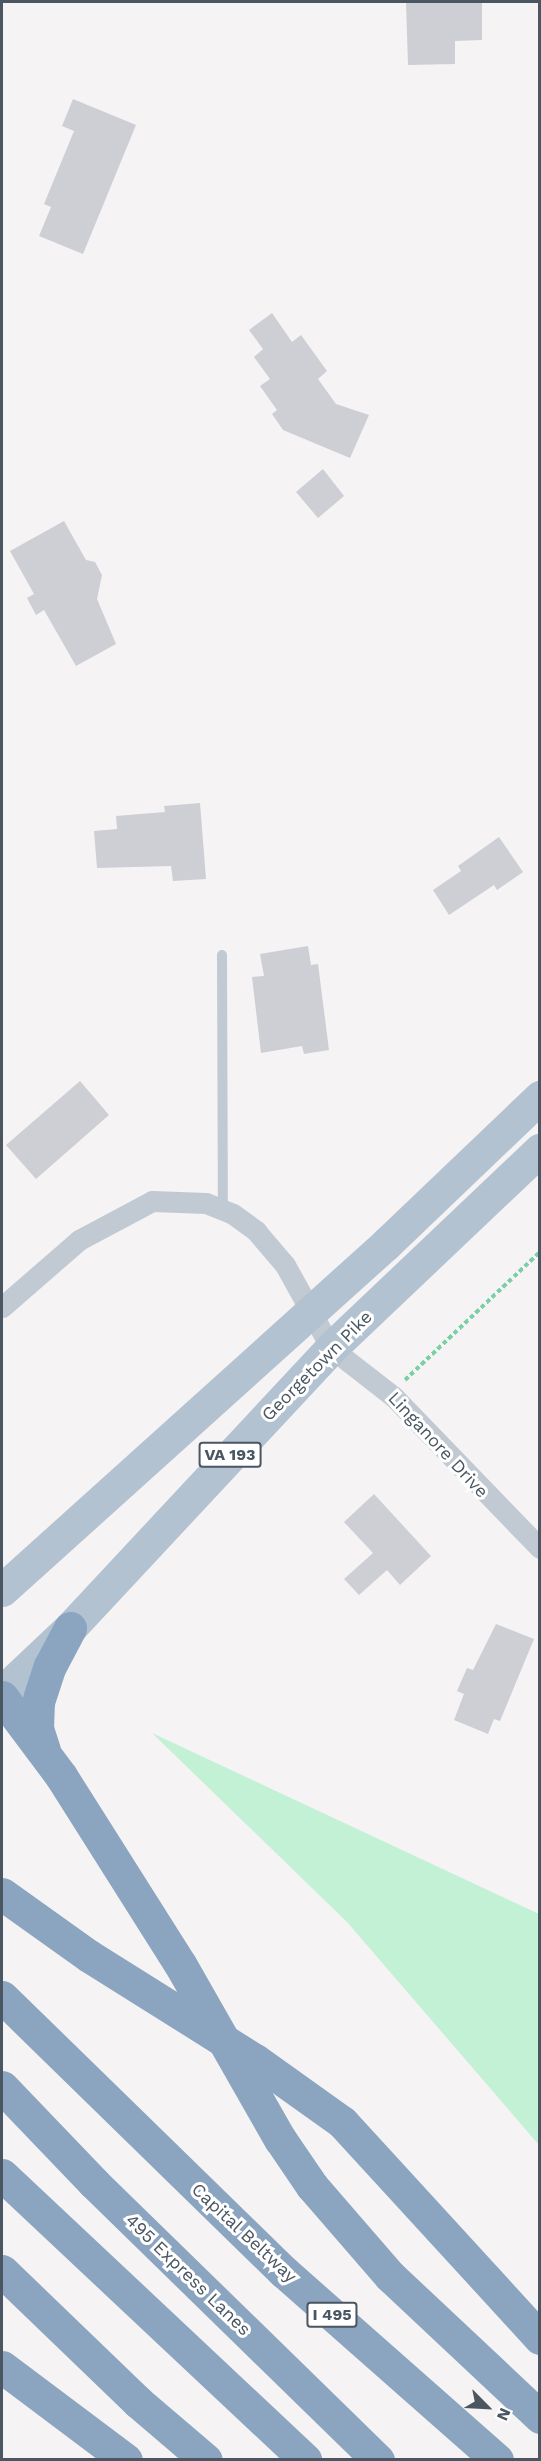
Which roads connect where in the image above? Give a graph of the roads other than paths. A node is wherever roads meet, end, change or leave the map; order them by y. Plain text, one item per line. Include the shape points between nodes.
1 (222, 955) dead end
2 (540, 1097) edge
3 (540, 1150) edge
4 (223, 1210) junction
5 (2, 1307) edge
6 (310, 1311) junction
7 (331, 1348) junction
8 (540, 1548) edge
9 (2, 1590) edge
10 (70, 1628) junction
11 (2, 1692) edge
12 (2, 1697) edge
13 (45, 1755) junction
14 (2, 1894) edge
15 (2, 1997) edge
16 (2, 2086) edge
17 (2, 2175) edge
18 (2, 2271) edge
19 (540, 2338) edge
20 (2, 2367) edge
21 (540, 2417) edge
22 (126, 2460) edge
23 (206, 2460) edge
24 (305, 2460) edge
25 (378, 2460) edge
26 (497, 2460) edge

1 - 4 lane
2 - 6 main road
3 - 7 main road, Georgetown Pike / VA 193
4 - 5 street via 179,1199 152,1201 80,1240
4 - 6 street via 256,1231 270,1246 285,1264
6 - 7 street
6 - 9 main road
7 - 8 street, Linganore Drive via 390,1394
7 - 10 main road, Georgetown Pike / VA 193
10 - 11 main road, Georgetown Pike / VA 193
10 - 13 highway via 50,1666 38,1702 37,1729
12 - 13 highway
13 - 21 highway via 180,1964 280,2139 312,2186 390,2276
14 - 19 highway via 90,1956 255,2060 342,2122
15 - 26 highway, Capital Beltway / I 495 via 284,2272
16 - 25 highway, 495 Express Lanes via 94,2182
17 - 24 highway
18 - 23 highway via 138,2402
20 - 22 highway

